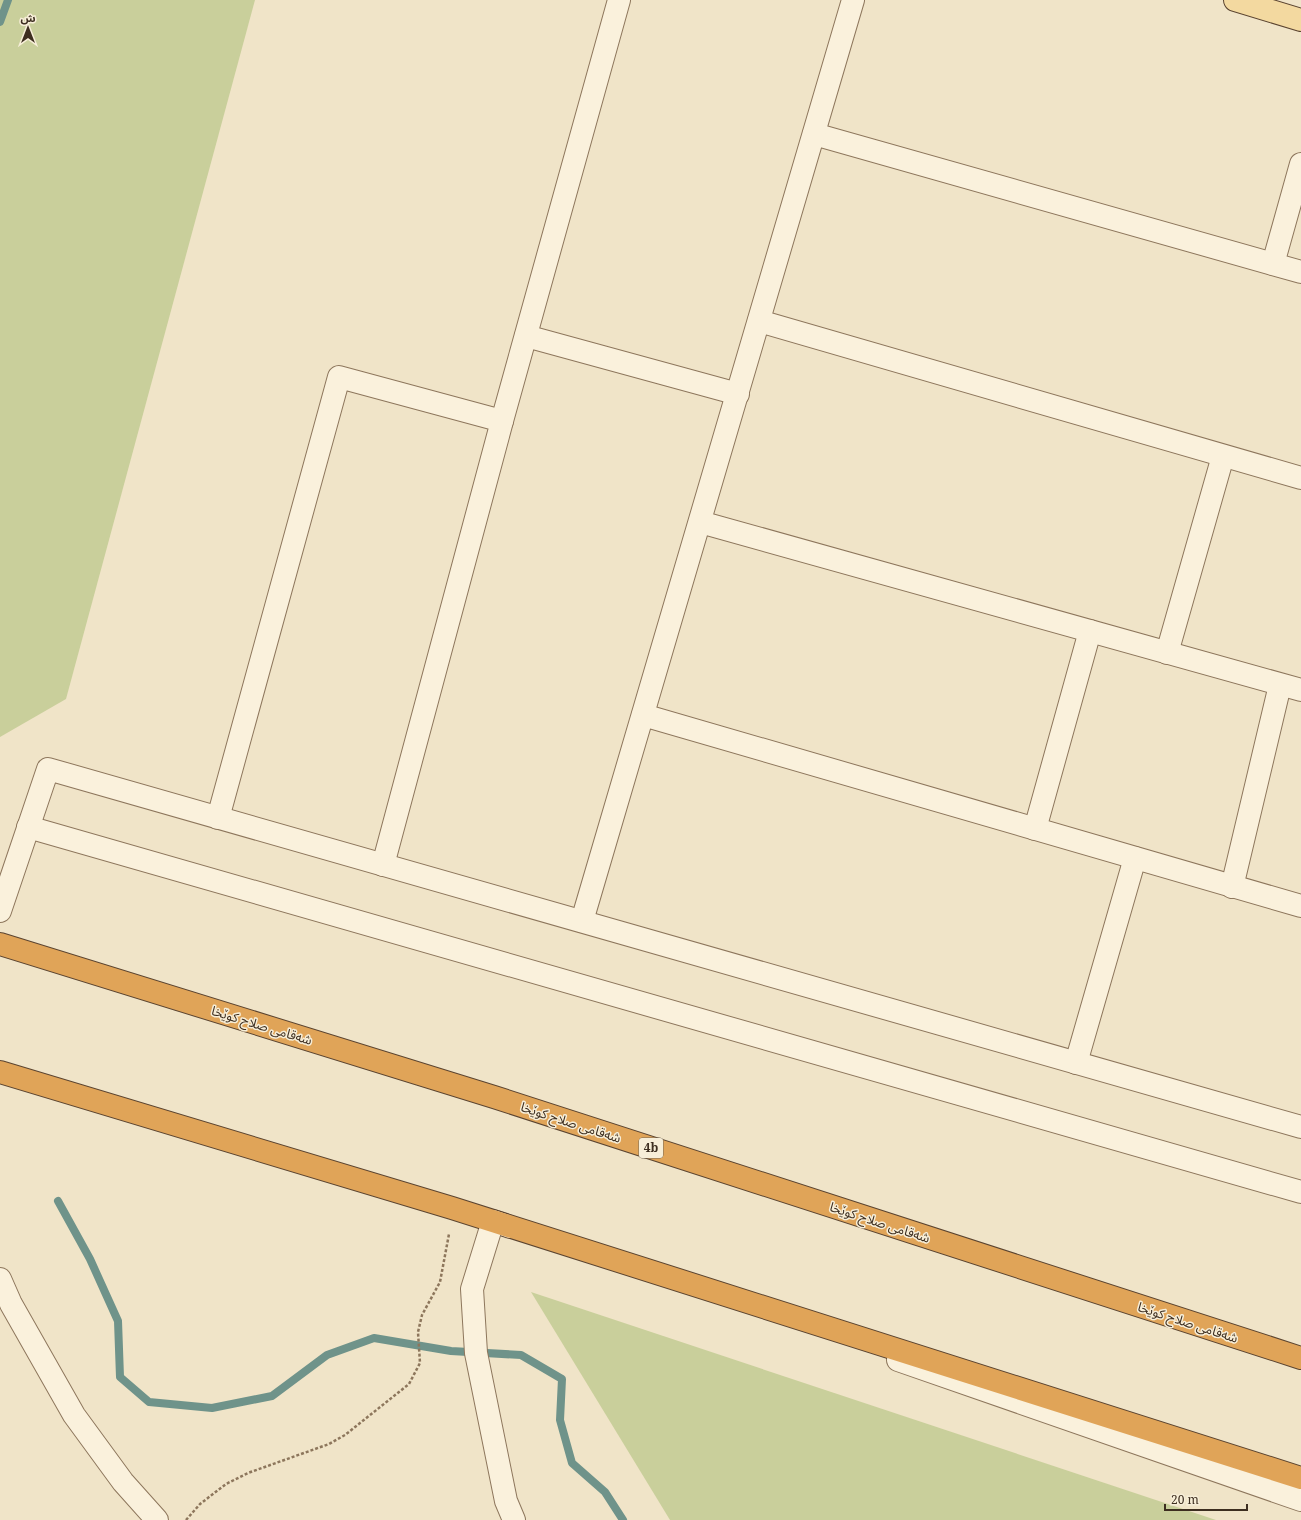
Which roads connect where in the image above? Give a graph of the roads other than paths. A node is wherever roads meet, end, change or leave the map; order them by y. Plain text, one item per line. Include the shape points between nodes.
1 (619, 0) edge
2 (853, 0) edge
3 (1235, 0) edge
4 (1301, 20) edge
5 (814, 134) junction
6 (1301, 164) edge
7 (1273, 264) junction
8 (1301, 272) edge
9 (759, 321) junction
10 (526, 336) junction
11 (738, 394) junction
12 (502, 421) junction
13 (1224, 456) junction
14 (1301, 478) edge
15 (700, 522) junction
16 (1090, 631) junction
17 (1167, 653) junction
18 (1280, 684) junction
19 (1301, 690) edge
20 (643, 715) junction
21 (218, 818) junction
22 (28, 827) junction
23 (1035, 829) junction
24 (1135, 858) junction
25 (383, 865) junction
26 (1232, 886) junction
27 (1301, 906) edge
28 (0, 911) edge
29 (582, 921) junction
30 (0, 944) edge
31 (1076, 1063) junction
32 (0, 1072) edge
33 (1301, 1127) edge
34 (1301, 1192) edge
35 (493, 1221) junction
36 (0, 1279) edge
37 (1301, 1358) edge
38 (1301, 1478) edge
39 (1301, 1500) edge
40 (157, 1520) edge
41 (514, 1520) edge

1 - 10 street
2 - 5 street
3 - 4 main road
5 - 7 street
5 - 9 street
6 - 7 street
7 - 8 street
9 - 11 street
9 - 13 street
10 - 11 street
10 - 12 street
11 - 15 street
12 - 21 street via 339,377
12 - 25 street
13 - 14 street
13 - 17 street
15 - 16 street
15 - 20 street
16 - 17 street
16 - 23 street
17 - 18 street
18 - 19 street
18 - 26 street
20 - 23 street
20 - 29 street
21 - 22 street via 48,769
21 - 25 street
22 - 28 street
22 - 34 street
23 - 24 street
24 - 26 street
24 - 31 street
25 - 29 street
26 - 27 street
29 - 31 street
30 - 37 highway, شەقامی صلاح کوێخا / 4b via 502,1100
31 - 33 street
32 - 35 highway
35 - 38 highway
35 - 39 street
35 - 41 street via 472,1289 476,1353 506,1501
36 - 40 street via 11,1304 74,1415 123,1482

